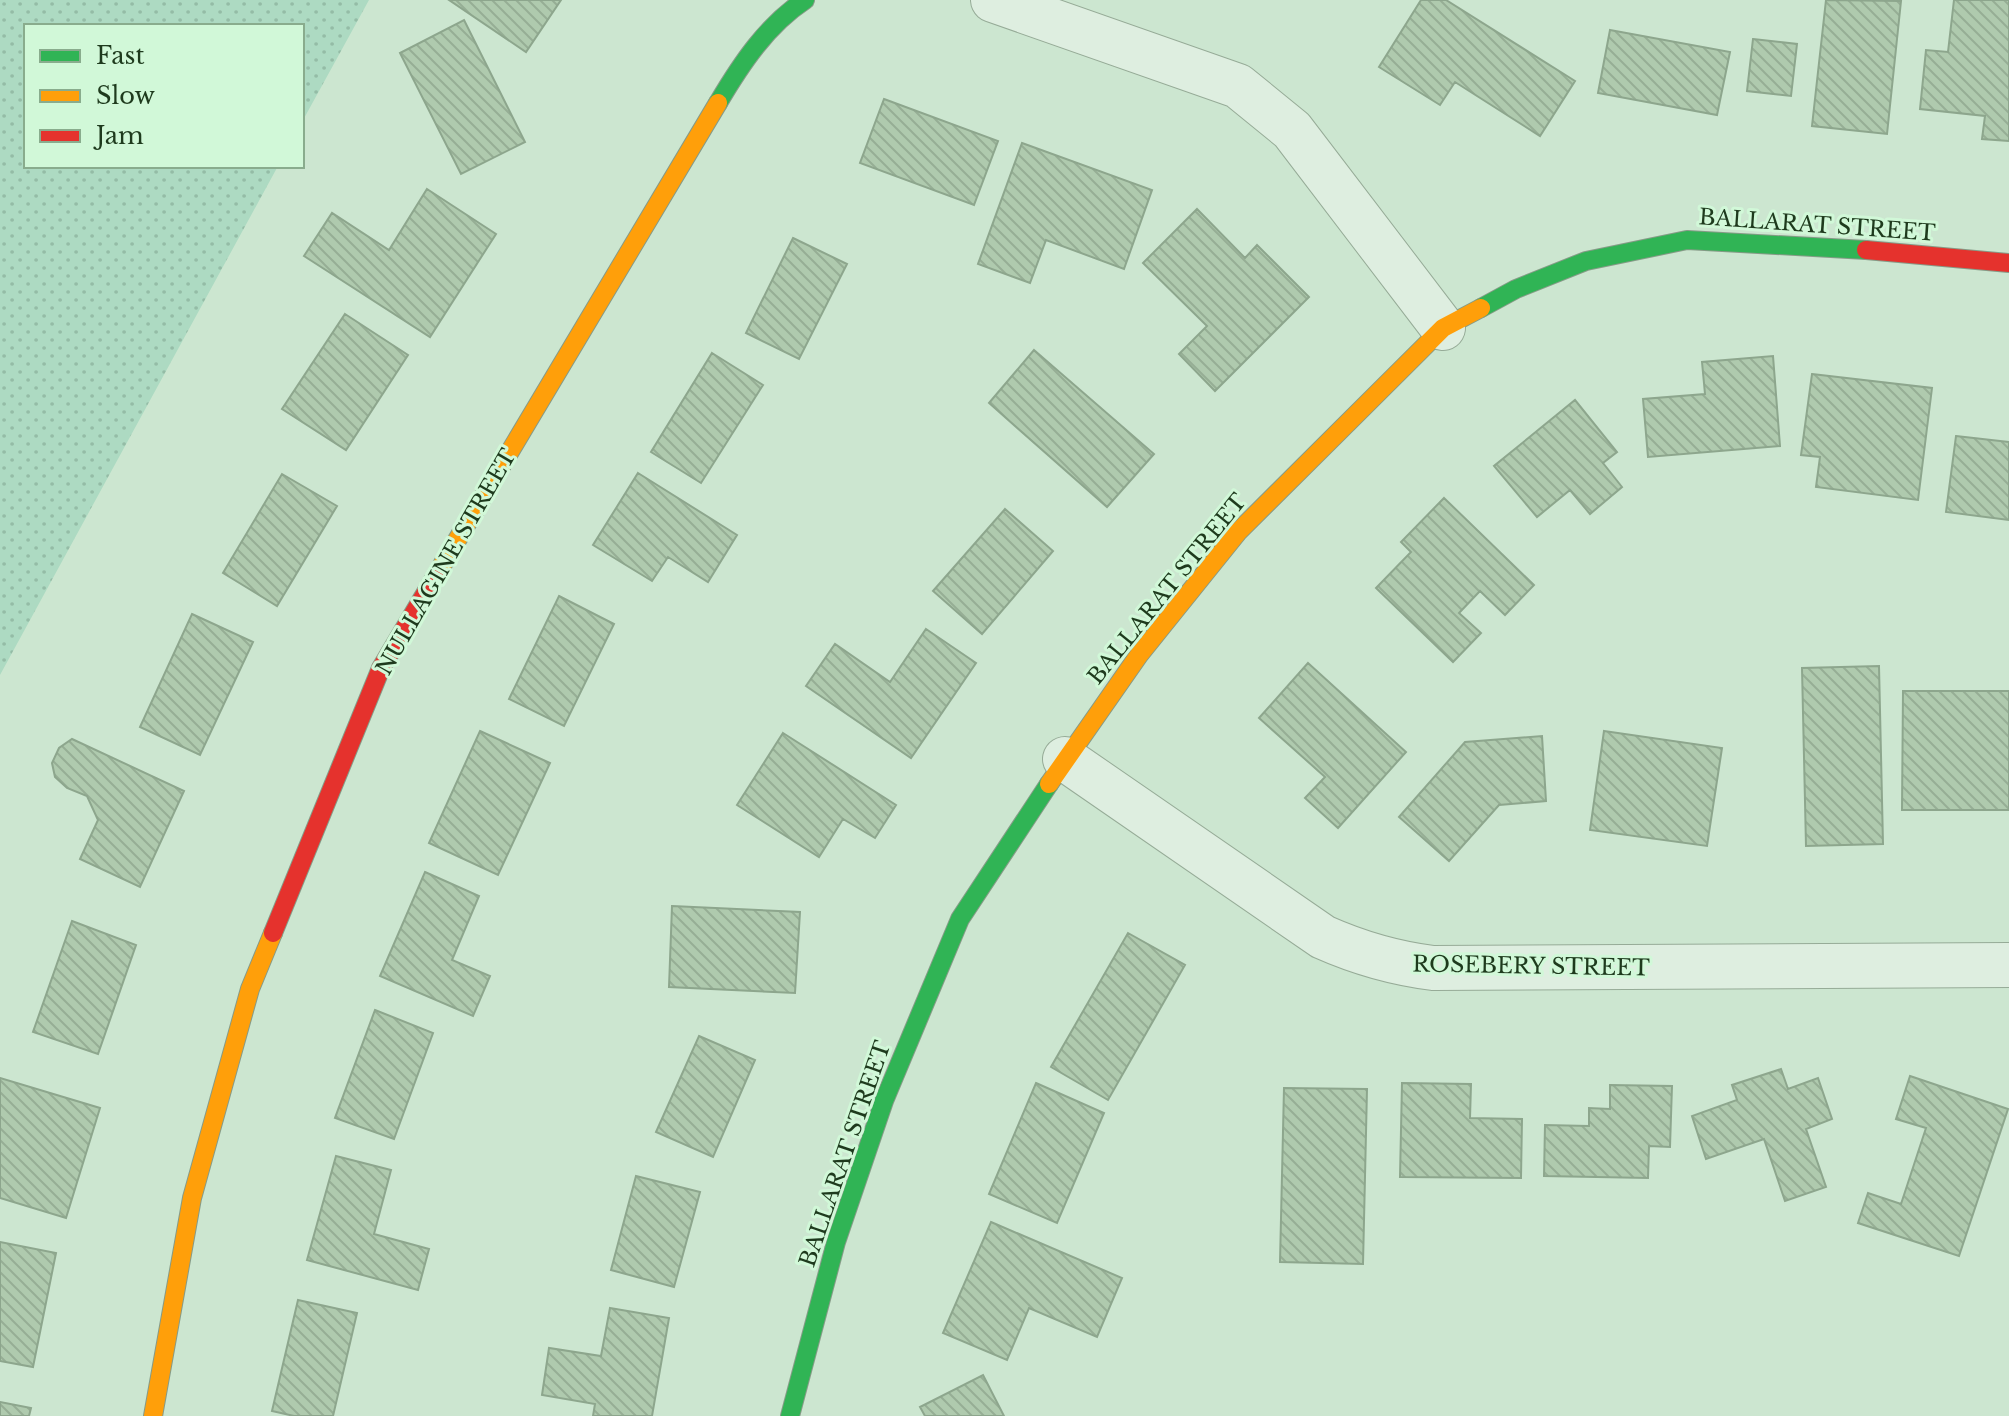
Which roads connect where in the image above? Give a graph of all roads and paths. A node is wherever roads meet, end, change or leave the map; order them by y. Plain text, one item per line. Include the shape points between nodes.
1 (805, 0) edge
2 (993, 0) edge
3 (2009, 263) edge
4 (1443, 328) junction
5 (1065, 759) junction
6 (2009, 965) edge
7 (153, 1416) edge
8 (790, 1416) edge

1 - 7 street, NULLAGINE STREET via 788,11 743,61 381,668 250,989 192,1198
2 - 4 street via 1238,86 1292,130
3 - 4 street, BALLARAT STREET via 1687,240 1586,261 1516,289
4 - 5 street, BALLARAT STREET via 1238,532 1139,655
5 - 6 street, ROSEBERY STREET via 1323,937 1395,964
5 - 8 street, BALLARAT STREET via 960,919 884,1101 836,1242

